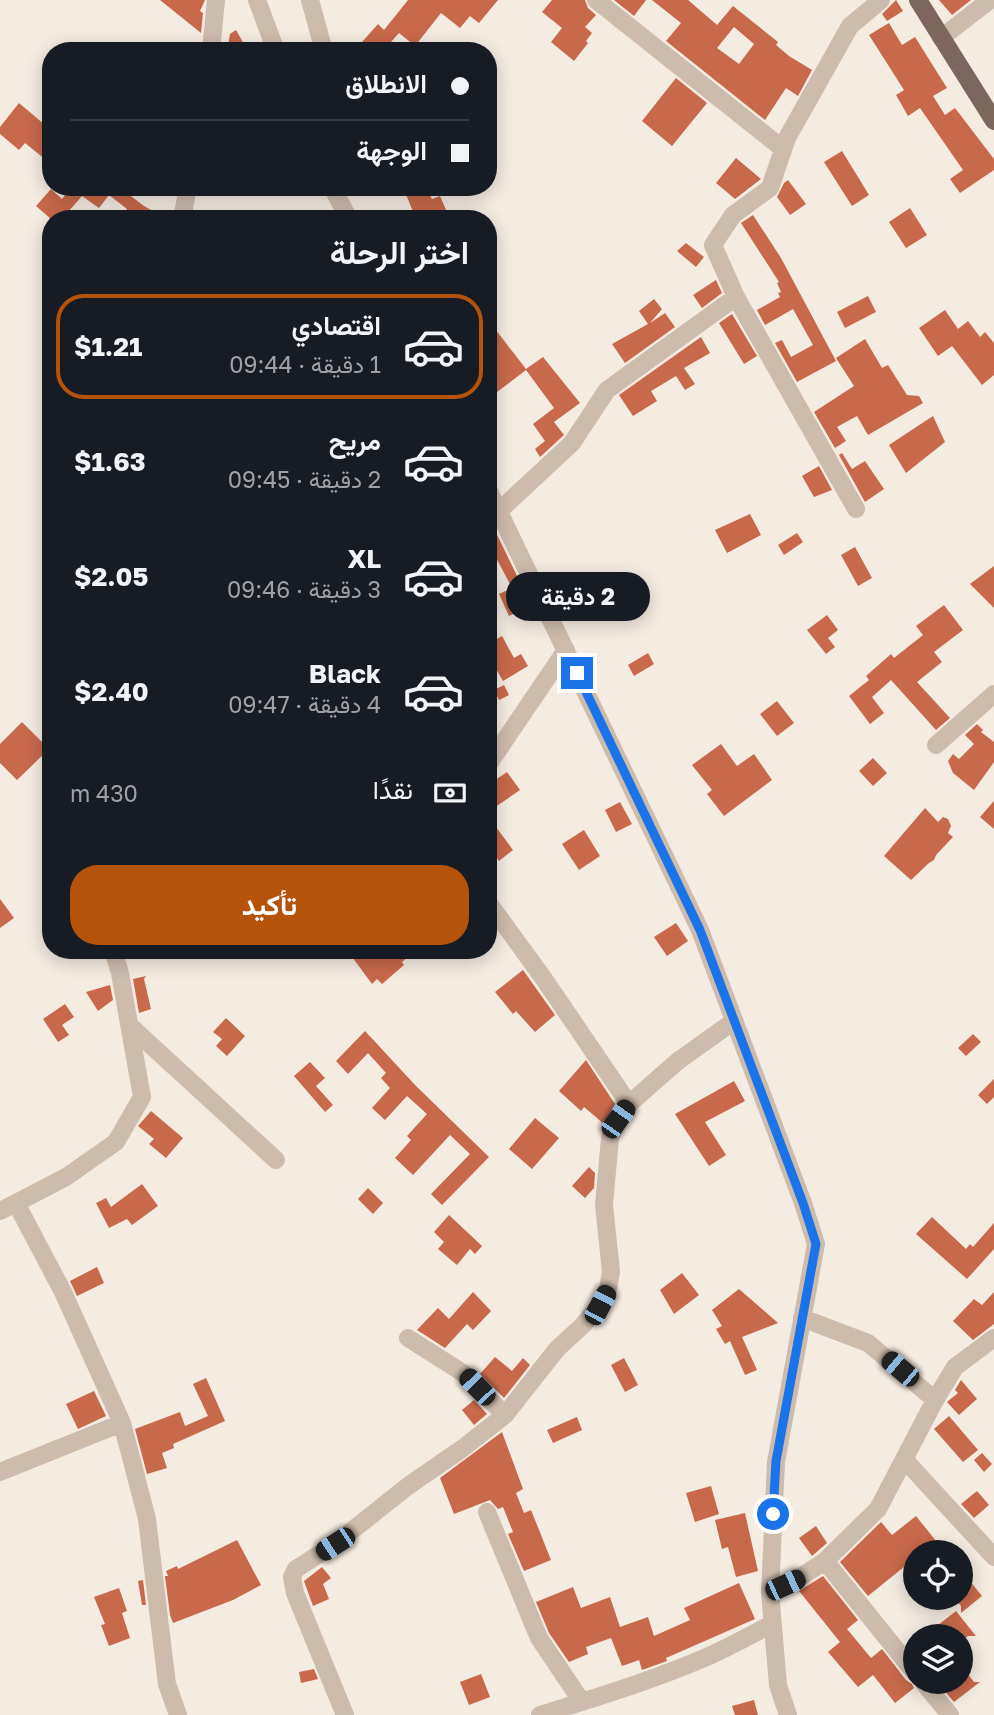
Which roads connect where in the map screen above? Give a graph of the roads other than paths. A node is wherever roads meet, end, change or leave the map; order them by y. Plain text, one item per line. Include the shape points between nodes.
1 (216, 0) edge
2 (257, 0) edge
3 (310, 0) edge
4 (596, 0) edge
5 (881, 0) edge
6 (918, 0) edge
7 (990, 0) edge
8 (941, 38) junction
9 (212, 42) edge
10 (273, 42) edge
11 (322, 42) edge
12 (993, 117) edge
13 (783, 149) junction
14 (736, 297) junction
15 (497, 507) edge
16 (856, 509) dead end
17 (499, 511) junction
18 (566, 650) junction
19 (994, 694) edge
20 (936, 745) dead end
21 (497, 752) edge
22 (497, 914) edge
23 (116, 959) edge
24 (734, 1021) junction
25 (129, 1025) junction
26 (629, 1104) junction
27 (276, 1160) dead end
28 (8, 1207) edge
29 (802, 1318) junction
30 (408, 1338) dead end
31 (994, 1338) edge
32 (935, 1400) junction
33 (505, 1415) junction
34 (122, 1423) junction
35 (904, 1459) junction
36 (0, 1472) edge
37 (487, 1512) dead end
38 (994, 1557) edge
39 (825, 1561) junction
40 (770, 1592) junction
41 (772, 1624) junction
42 (903, 1657) edge
43 (933, 1694) edge
44 (582, 1702) junction
45 (178, 1715) edge
46 (345, 1715) edge
47 (543, 1715) edge
48 (788, 1715) edge
49 (950, 1715) edge

1 - 9 street
2 - 10 street
3 - 11 street
4 - 13 street
5 - 13 street via 850,26
6 - 8 main road
7 - 8 street
8 - 12 main road
13 - 14 street via 770,188 733,215 713,245
14 - 16 street
14 - 17 street via 607,390 572,443
15 - 17 street
17 - 18 street
18 - 21 street
18 - 24 street via 700,930
19 - 20 street
22 - 26 street
23 - 25 street
24 - 26 street
24 - 29 street via 816,1244
25 - 27 street
25 - 28 street via 142,1097 116,1142 66,1177
26 - 33 street via 610,1138 604,1205 611,1272 608,1289 600,1305 557,1349
28 - 34 street via 63,1292
29 - 32 street via 868,1343
29 - 40 street via 776,1461
30 - 33 street via 463,1373
31 - 32 street via 955,1367
32 - 35 street
33 - 46 street via 296,1569 292,1577 295,1593
34 - 36 street
34 - 45 street via 147,1520 167,1684
35 - 38 street
35 - 39 street via 878,1509
37 - 44 street via 539,1638
39 - 40 street
39 - 42 street
40 - 41 street
41 - 44 street via 678,1668
41 - 48 street via 778,1685
43 - 49 street
44 - 47 street

